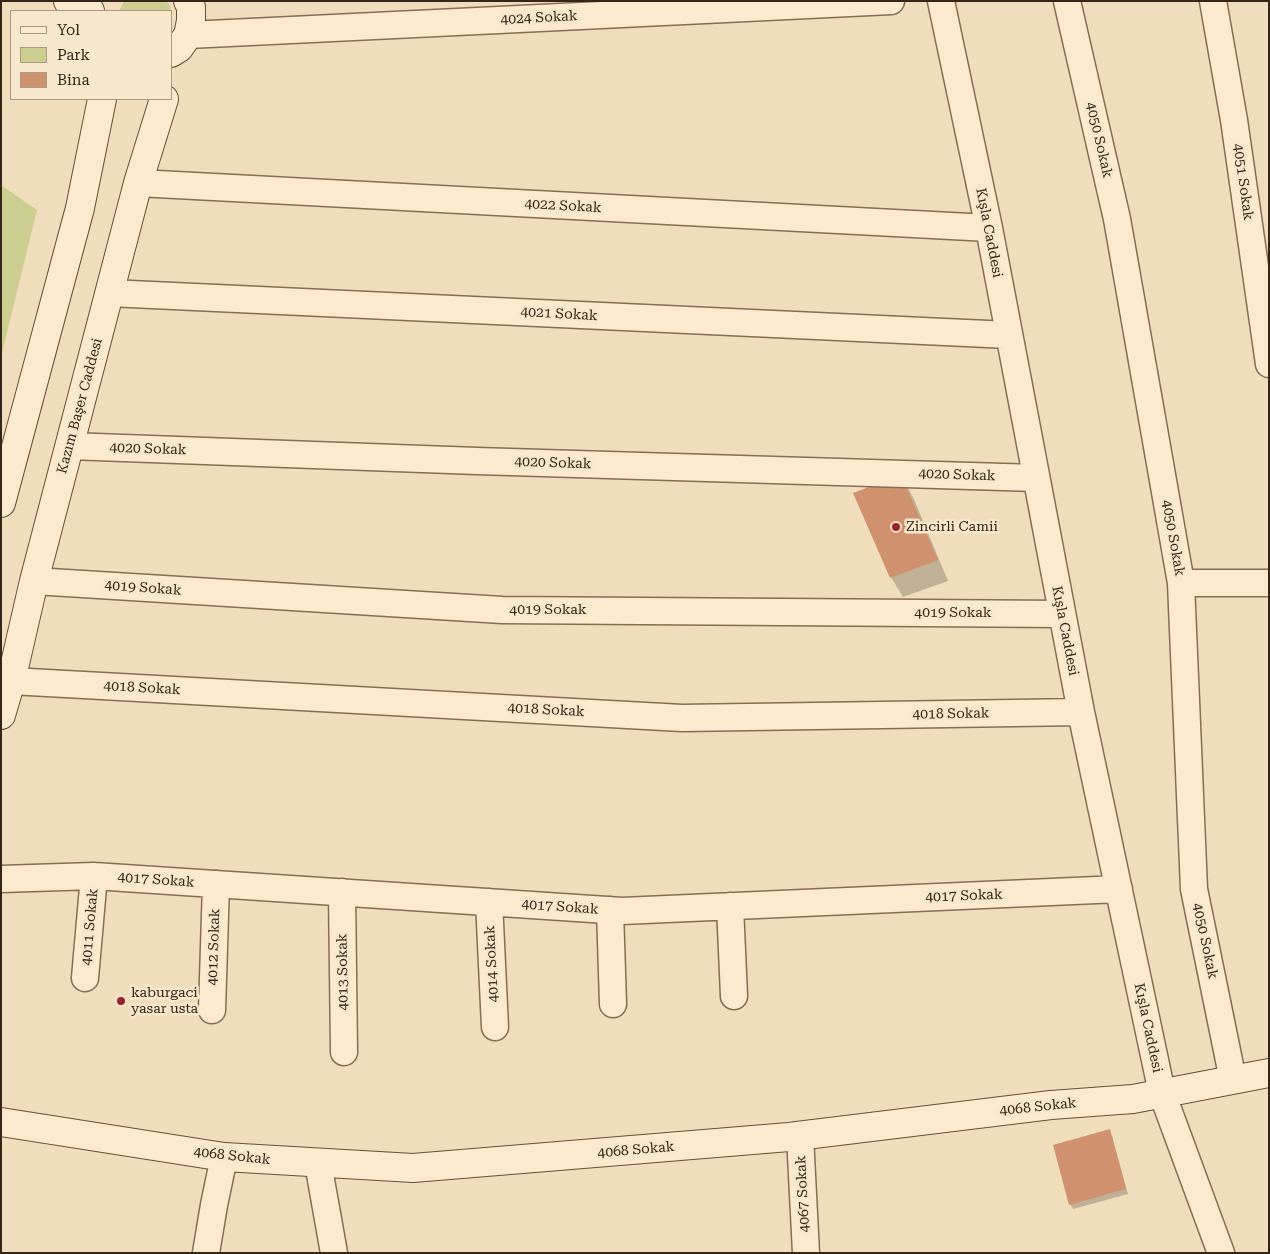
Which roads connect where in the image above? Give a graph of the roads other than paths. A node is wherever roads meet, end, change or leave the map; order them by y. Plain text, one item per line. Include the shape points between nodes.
1 (68, 1) edge
2 (188, 1) edge
3 (891, 1) edge
4 (941, 1) edge
5 (1066, 1) edge
6 (1213, 1) edge
7 (88, 10) edge
8 (180, 45) edge
9 (172, 71) edge
10 (102, 100) edge
11 (164, 100) edge
12 (138, 183) junction
13 (989, 228) junction
14 (109, 293) junction
15 (1009, 335) junction
16 (1269, 364) edge
17 (69, 446) junction
18 (1036, 478) junction
19 (1, 503) edge
20 (34, 581) junction
21 (1181, 583) junction
22 (1269, 583) edge
23 (1062, 614) junction
24 (11, 681) junction
25 (1081, 712) junction
26 (1, 715) edge
27 (94, 876) junction
28 (1, 879) edge
29 (216, 884) junction
30 (1119, 889) junction
31 (342, 892) junction
32 (489, 902) junction
33 (730, 906) junction
34 (610, 910) junction
35 (85, 978) dead end
36 (734, 996) dead end
37 (613, 1004) dead end
38 (212, 1010) dead end
39 (495, 1027) dead end
40 (344, 1052) dead end
41 (1269, 1073) edge
42 (1233, 1080) junction
43 (1162, 1093) junction
44 (1, 1122) edge
45 (800, 1136) junction
46 (224, 1157) junction
47 (318, 1163) junction
48 (206, 1253) edge
49 (334, 1253) edge
50 (806, 1253) edge
51 (1221, 1253) edge

1 - 7 main road
2 - 8 main road via 192,21
3 - 8 street, 4024 Sokak
4 - 13 street, Kışla Caddesi
5 - 21 street, 4050 Sokak via 1117,219
6 - 16 street, 4051 Sokak via 1234,120
8 - 9 main road
10 - 19 main road via 80,208
11 - 12 main road, Kazım Başer Caddesi
12 - 13 street, 4022 Sokak
12 - 14 main road, Kazım Başer Caddesi
13 - 15 street, Kışla Caddesi
14 - 15 street, 4021 Sokak
14 - 17 main road, Kazım Başer Caddesi
15 - 18 street, Kışla Caddesi
17 - 18 street, 4020 Sokak
17 - 20 main road, Kazım Başer Caddesi
18 - 23 street, Kışla Caddesi
20 - 23 street, 4019 Sokak via 502,610
20 - 24 main road, Kazım Başer Caddesi
21 - 22 street
21 - 42 street, 4050 Sokak via 1194,890
23 - 25 street, Kışla Caddesi
24 - 25 street, 4018 Sokak via 682,718
24 - 26 main road, Kazım Başer Caddesi
25 - 30 street, Kışla Caddesi
27 - 28 street, 4017 Sokak
27 - 29 street, 4017 Sokak
27 - 35 street, 4011 Sokak
29 - 31 street, 4017 Sokak
29 - 38 street, 4012 Sokak
30 - 33 street, 4017 Sokak
30 - 43 street, Kışla Caddesi
31 - 32 street, 4017 Sokak
31 - 40 street, 4013 Sokak
32 - 34 street, 4017 Sokak
32 - 39 street, 4014 Sokak
33 - 34 street, 4017 Sokak
33 - 36 street
34 - 37 street
41 - 42 main road, 4068 Sokak
42 - 43 main road, 4068 Sokak
43 - 45 main road, 4068 Sokak via 1133,1099 1051,1105
43 - 51 street, Kışla Caddesi
44 - 46 main road, 4068 Sokak
45 - 47 main road, 4068 Sokak via 413,1168
45 - 50 street, 4067 Sokak
46 - 47 main road, 4068 Sokak
46 - 48 street
47 - 49 street

